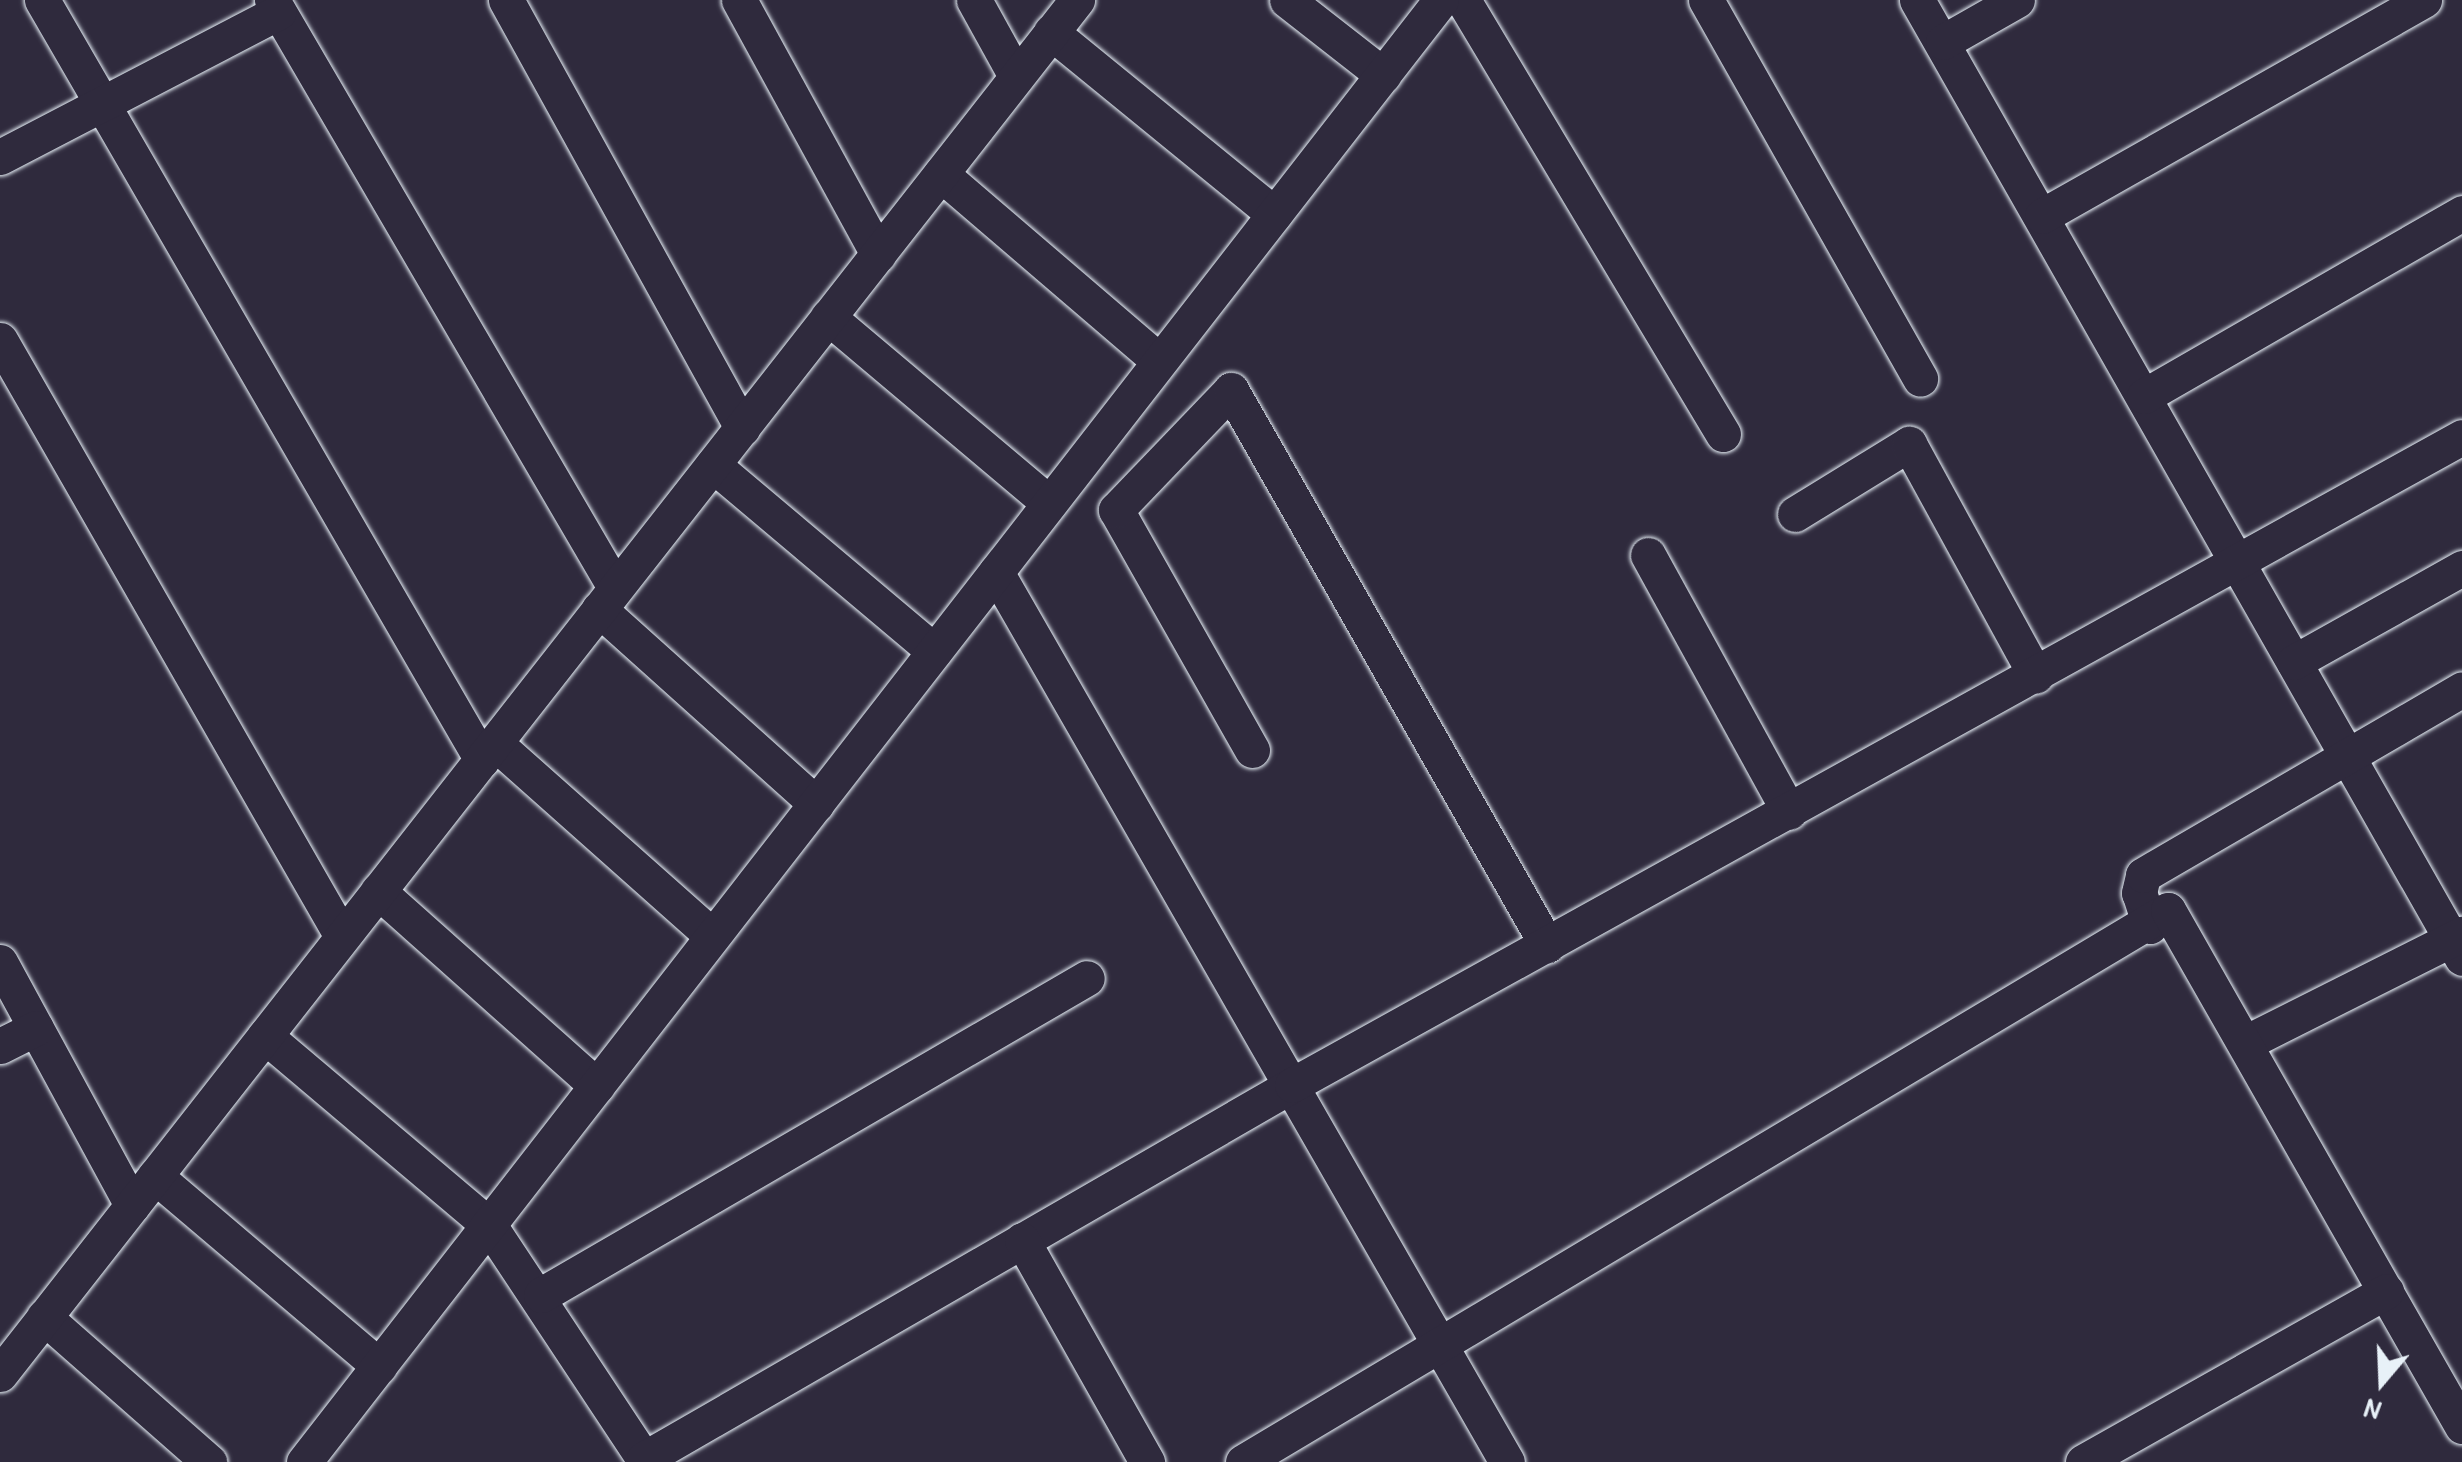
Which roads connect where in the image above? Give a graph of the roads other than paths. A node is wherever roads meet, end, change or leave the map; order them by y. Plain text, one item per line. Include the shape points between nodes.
1 (42, 0) edge
2 (506, 0) edge
3 (739, 0) edge
4 (974, 0) edge
5 (1077, 0) edge
6 (1287, 0) edge
7 (1441, 0) edge
8 (1463, 0) edge
9 (1706, 0) edge
10 (1917, 0) edge
11 (2017, 0) edge
12 (2424, 0) edge
13 (275, 6) edge
14 (1051, 32) junction
15 (1943, 42) junction
16 (1383, 75) junction
17 (1016, 76) junction
18 (100, 104) junction
19 (0, 156) edge
20 (941, 174) junction
21 (2462, 213) edge
22 (1274, 214) junction
23 (2042, 216) junction
24 (878, 254) junction
25 (828, 317) junction
26 (0, 340) edge
27 (1160, 362) junction
28 (1920, 379) dead end
29 (11, 386) edge
30 (2144, 396) junction
31 (742, 428) junction
32 (1723, 434) dead end
33 (2462, 437) edge
34 (713, 465) junction
35 (1049, 504) junction
36 (1795, 514) dead end
37 (1648, 555) dead end
38 (2240, 566) junction
39 (2462, 568) edge
40 (996, 572) junction
41 (606, 596) junction
42 (934, 652) junction
43 (2294, 662) junction
44 (2036, 676) junction
45 (2462, 689) edge
46 (1252, 750) dead end
47 (488, 751) junction
48 (2347, 755) junction
49 (816, 804) junction
50 (1788, 812) junction
51 (378, 891) junction
52 (2150, 926) junction
53 (340, 933) junction
54 (712, 936) junction
55 (2458, 944) edge
56 (1547, 945) junction
57 (0, 962) edge
58 (1087, 978) dead end
59 (36, 1028) junction
60 (265, 1036) junction
61 (2245, 1043) junction
62 (0, 1046) edge
63 (1292, 1085) junction
64 (597, 1086) junction
65 (155, 1176) junction
66 (132, 1205) junction
67 (489, 1225) junction
68 (1022, 1240) junction
69 (2386, 1291) junction
70 (542, 1295) junction
71 (44, 1317) junction
72 (1440, 1345) junction
73 (379, 1366) junction
74 (0, 1374) edge
75 (2462, 1426) edge
76 (209, 1462) edge
77 (304, 1462) edge
78 (1148, 1462) edge
79 (1243, 1462) edge
80 (1507, 1462) edge
81 (2083, 1462) edge

1 - 18 street
2 - 31 street
3 - 24 street
4 - 17 street
5 - 14 street
6 - 16 street
7 - 16 street
8 - 32 street
9 - 28 street
10 - 15 street
11 - 15 street
12 - 23 street
13 - 18 street
13 - 41 street
14 - 17 street
14 - 22 street
15 - 23 street
16 - 22 street
17 - 20 street
18 - 19 street
18 - 47 street
20 - 24 street
20 - 27 street
21 - 30 street
22 - 27 street
23 - 30 street
24 - 25 street
25 - 31 street
25 - 35 street
26 - 29 street
27 - 35 street
29 - 53 street
30 - 38 street
31 - 34 street
33 - 38 street
34 - 41 street
34 - 42 street
35 - 40 street
36 - 44 street via 1909,444
37 - 50 street
38 - 43 street
38 - 44 street
39 - 43 street
40 - 42 street
40 - 63 street
41 - 47 street
41 - 49 street
42 - 49 street
43 - 48 street
44 - 50 street
45 - 48 street
46 - 56 street via 1116,510 1231,390
47 - 51 street
47 - 54 street
48 - 52 street via 2143,875 2139,893
48 - 55 street
49 - 54 street
50 - 56 street
51 - 53 street
51 - 64 street
52 - 61 street via 2168,910
52 - 72 street
53 - 60 street
54 - 64 street
55 - 61 street
56 - 63 street
57 - 59 street
58 - 70 street
59 - 62 street
59 - 66 street
60 - 65 street
60 - 67 street
61 - 69 street
63 - 68 street
63 - 72 street
64 - 67 street
65 - 66 street
65 - 73 street
66 - 71 street
67 - 70 street
67 - 73 street
68 - 70 street via 644,1460
68 - 78 street
69 - 75 street
69 - 81 street
71 - 74 street
71 - 76 street
72 - 79 street
72 - 80 street
73 - 77 street

